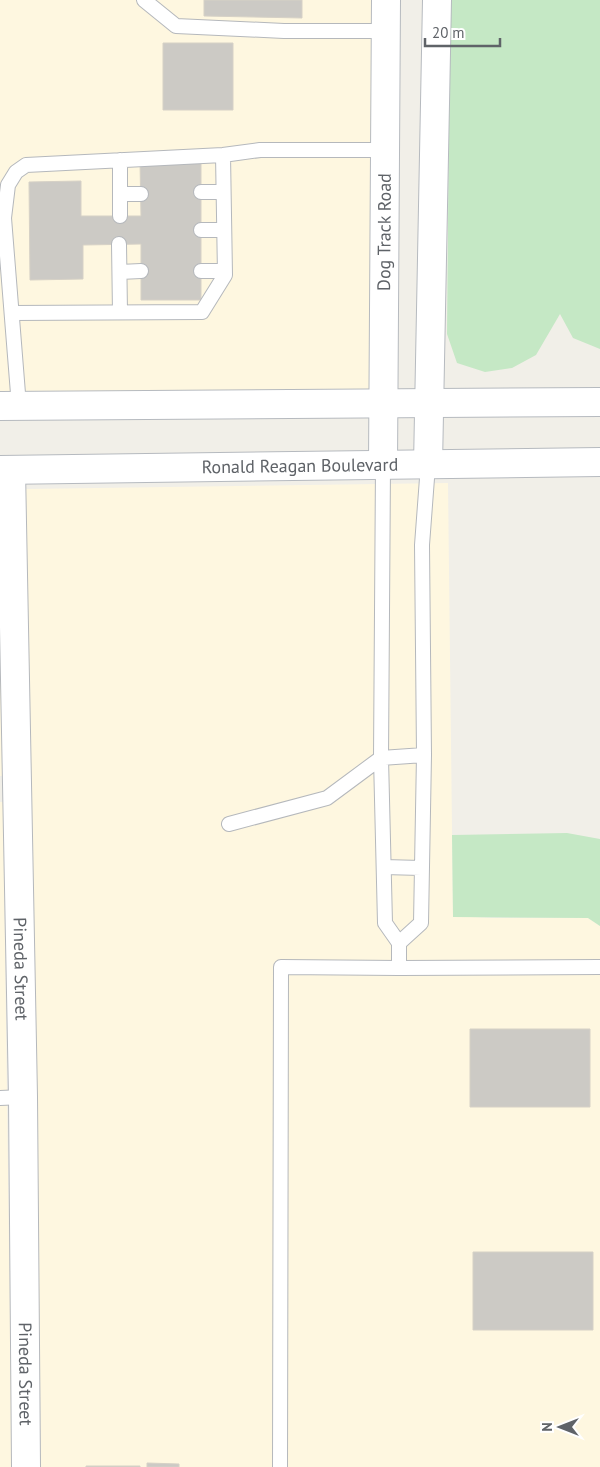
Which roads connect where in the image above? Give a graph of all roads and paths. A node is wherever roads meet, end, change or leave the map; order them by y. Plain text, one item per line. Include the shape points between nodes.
1 (144, 0) edge
2 (386, 0) edge
3 (436, 7) edge
4 (386, 31) junction
5 (385, 150) junction
6 (223, 155) junction
7 (120, 160) junction
8 (201, 192) dead end
9 (224, 192) junction
10 (120, 194) junction
11 (141, 194) dead end
12 (120, 216) dead end
13 (201, 230) dead end
14 (224, 230) junction
15 (119, 244) dead end
16 (141, 271) dead end
17 (201, 271) dead end
18 (225, 271) junction
19 (120, 272) junction
20 (120, 312) junction
21 (12, 314) junction
22 (600, 402) edge
23 (383, 403) junction
24 (430, 403) junction
25 (10, 406) edge
26 (600, 462) edge
27 (428, 465) junction
28 (383, 466) junction
29 (6, 470) edge
30 (424, 755) junction
31 (381, 758) junction
32 (9, 789) edge
33 (229, 824) dead end
34 (384, 867) junction
35 (421, 868) junction
36 (399, 943) junction
37 (600, 966) edge
38 (399, 968) junction
39 (11, 1098) edge
40 (26, 1467) edge
41 (280, 1467) edge

1 - 4 lane via 176,26
2 - 4 main road, Dog Track Road
3 - 24 main road
4 - 5 main road, Dog Track Road
5 - 6 lane via 260,150
5 - 23 main road, Dog Track Road
6 - 7 lane
6 - 9 lane
7 - 10 lane
7 - 21 lane via 26,165 16,172 8,185 4,218
8 - 9 lane
9 - 14 lane
10 - 11 lane
10 - 12 lane
13 - 14 lane
14 - 18 lane
15 - 19 lane
16 - 19 lane
17 - 18 lane
18 - 20 lane via 202,312
19 - 20 lane
20 - 21 lane
21 - 25 lane
22 - 24 main road
23 - 24 main road
23 - 25 main road
23 - 28 main road, Dog Track Road
24 - 27 main road
26 - 27 main road, Ronald Reagan Boulevard
27 - 28 main road, Ronald Reagan Boulevard
27 - 30 lane via 422,545
28 - 29 main road, Ronald Reagan Boulevard
28 - 31 lane
29 - 32 main road, Pineda Street
30 - 31 lane
30 - 35 lane
31 - 33 lane via 327,798
31 - 34 lane
32 - 39 main road, Pineda Street
34 - 35 lane
34 - 36 lane via 385,923
35 - 36 lane via 420,922
36 - 38 lane
37 - 38 lane
38 - 41 lane via 281,966
39 - 40 main road, Pineda Street

